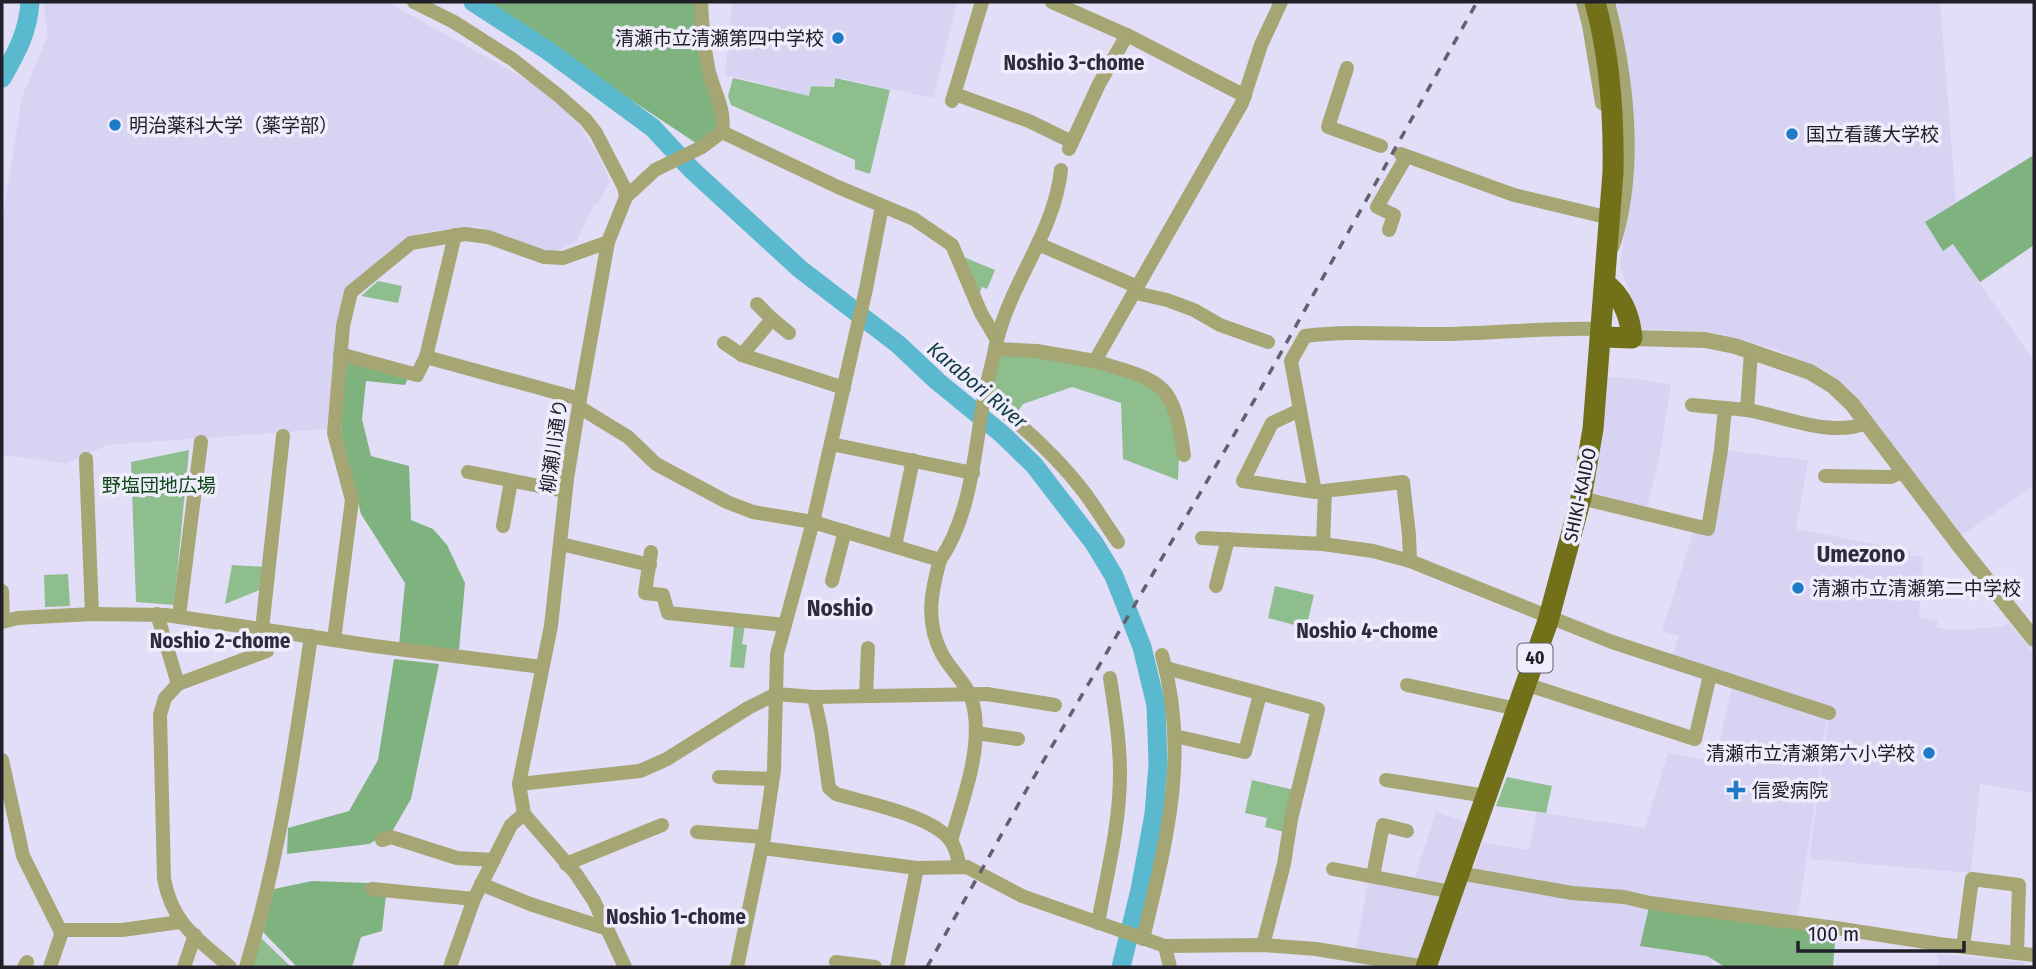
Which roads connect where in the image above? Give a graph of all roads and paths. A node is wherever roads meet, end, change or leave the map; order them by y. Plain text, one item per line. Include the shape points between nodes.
1 (414, 2) edge
2 (701, 2) edge
3 (982, 2) edge
4 (1052, 2) edge
5 (1281, 2) edge
6 (1583, 2) edge
7 (1595, 2) edge
8 (1608, 2) edge
9 (1127, 35) junction
10 (1347, 68) dead end
11 (1243, 99) junction
12 (722, 132) junction
13 (1381, 145) dead end
14 (1060, 170) dead end
15 (626, 197) junction
16 (882, 206) junction
17 (1610, 218) junction
18 (1389, 230) dead end
19 (455, 235) junction
20 (608, 242) junction
21 (1038, 244) junction
22 (1607, 274) junction
23 (1137, 290) junction
24 (757, 304) dead end
25 (772, 319) junction
26 (789, 333) dead end
27 (1602, 333) junction
28 (1632, 338) junction
29 (1268, 342) dead end
30 (724, 344) dead end
31 (996, 344) junction
32 (1751, 352) junction
33 (340, 354) junction
34 (742, 355) junction
35 (426, 357) junction
36 (1095, 361) junction
37 (844, 388) junction
38 (984, 398) junction
39 (579, 403) junction
40 (1692, 405) dead end
41 (1725, 408) junction
42 (1300, 410) junction
43 (1747, 410) junction
44 (1866, 423) junction
45 (284, 436) dead end
46 (201, 442) dead end
47 (831, 444) junction
48 (1184, 455) dead end
49 (86, 460) dead end
50 (913, 460) junction
51 (1904, 471) junction
52 (468, 472) dead end
53 (973, 472) junction
54 (1825, 476) dead end
55 (511, 481) junction
56 (565, 491) junction
57 (1320, 491) junction
58 (1581, 498) junction
59 (813, 522) junction
60 (503, 526) dead end
61 (845, 531) junction
62 (1202, 538) dead end
63 (1228, 539) junction
64 (1118, 542) dead end
65 (561, 544) junction
66 (1322, 544) junction
67 (895, 546) junction
68 (940, 560) junction
69 (1409, 561) junction
70 (832, 581) dead end
71 (1216, 586) dead end
72 (2, 591) edge
73 (92, 614) junction
74 (157, 614) junction
75 (179, 616) junction
76 (1550, 616) junction
77 (2, 621) edge
78 (785, 625) junction
79 (267, 630) junction
80 (311, 636) junction
81 (2034, 639) edge
82 (334, 640) junction
83 (868, 648) dead end
84 (542, 667) junction
85 (1710, 675) junction
86 (1110, 678) dead end
87 (178, 684) junction
88 (1525, 684) junction
89 (1407, 685) dead end
90 (776, 694) junction
91 (969, 694) junction
92 (1260, 694) junction
93 (866, 695) junction
94 (814, 697) junction
95 (1055, 705) dead end
96 (1517, 709) junction
97 (1829, 713) dead end
98 (976, 733) junction
99 (1175, 736) junction
100 (1018, 739) dead end
101 (2, 760) edge
102 (719, 777) dead end
103 (772, 779) junction
104 (1386, 780) dead end
105 (519, 784) junction
106 (1486, 796) junction
107 (524, 814) junction
108 (662, 825) dead end
109 (1407, 831) dead end
110 (696, 833) dead end
111 (382, 840) dead end
112 (951, 841) junction
113 (763, 843) junction
114 (494, 860) junction
115 (566, 863) junction
116 (960, 867) junction
117 (917, 868) junction
118 (1334, 869) dead end
119 (1373, 877) junction
120 (1456, 882) junction
121 (481, 884) junction
122 (372, 889) dead end
123 (474, 900) junction
124 (180, 922) junction
125 (1098, 923) junction
126 (608, 929) junction
127 (60, 930) junction
128 (195, 935) junction
129 (1143, 939) junction
130 (1263, 945) junction
131 (1165, 946) junction
132 (1962, 947) junction
133 (2017, 953) junction
134 (2034, 955) edge
135 (1350, 961) edge
136 (836, 962) dead end
137 (55, 966) edge
138 (852, 966) edge
139 (184, 967) edge
140 (230, 967) edge
141 (246, 967) edge
142 (450, 967) edge
143 (625, 967) edge
144 (737, 967) edge
145 (875, 967) edge
146 (897, 967) edge
147 (1170, 967) edge
148 (1425, 967) edge

1 - 15 street via 512,59 586,120 607,151
2 - 12 street via 709,70 724,120
3 - 9 street via 953,98 1029,121 1070,146
4 - 9 street
5 - 11 street
6 - 17 street via 1602,101 1602,202
7 - 17 main road, SHIKI-KAIDO / 40 via 1612,101
8 - 22 street via 1621,65 1627,153 1622,221
9 - 11 street
10 - 13 street via 1328,127
11 - 23 street
12 - 15 street via 654,170
12 - 16 street
14 - 21 street via 1054,208
15 - 20 street, 柳瀬川通り
16 - 31 street via 914,219 952,246
16 - 37 street
17 - 18 street via 1514,195 1403,156 1377,207 1394,215
17 - 22 main road, SHIKI-KAIDO / 40
19 - 20 street via 488,237 544,257 563,258
19 - 33 street via 411,243 351,292
19 - 35 street
20 - 39 street, 柳瀬川通り
21 - 23 street
21 - 31 street via 1002,320
22 - 27 main road, SHIKI-KAIDO / 40
22 - 28 main road via 1626,310
23 - 29 street
23 - 36 street
24 - 25 street
25 - 26 street
25 - 34 street
27 - 28 main road
27 - 42 street via 1555,327 1417,335 1339,332 1305,337 1291,361
27 - 58 main road, SHIKI-KAIDO / 40
28 - 32 street via 1705,340
30 - 34 street
31 - 36 street
31 - 38 street
32 - 43 street
32 - 44 street via 1822,379 1842,394
33 - 35 street via 417,375
33 - 82 street via 334,433 352,500
34 - 37 street
35 - 39 street
36 - 48 street via 1156,381 1166,391 1177,417
37 - 47 street
38 - 53 street
38 - 64 street via 1065,468
39 - 56 street, 柳瀬川通り
39 - 59 street via 656,464 726,502 753,512
40 - 41 street
41 - 43 street
41 - 58 street via 1708,528
42 - 57 street
42 - 57 street via 1272,423 1243,481
43 - 44 street via 1822,426 1853,429
44 - 51 street
45 - 79 street
46 - 75 street
47 - 50 street
47 - 59 street
49 - 73 street
50 - 53 street
50 - 67 street
51 - 54 street via 1891,477
51 - 81 street
52 - 55 street
53 - 68 street via 951,545
55 - 56 street
55 - 60 street
56 - 65 street, 柳瀬川通り
57 - 66 street
57 - 69 street via 1403,482
58 - 76 main road, SHIKI-KAIDO / 40
59 - 61 street
59 - 78 street
61 - 67 street
61 - 70 street
62 - 63 street
63 - 66 street
63 - 71 street
65 - 78 street via 650,558 645,593 663,595 668,612
65 - 84 street, 柳瀬川通り
66 - 69 street
67 - 68 street
68 - 91 street via 929,608 934,635
69 - 76 street
72 - 77 street
73 - 74 street
73 - 77 street
74 - 75 street
74 - 87 street
75 - 79 street
76 - 85 street
76 - 88 main road, SHIKI-KAIDO / 40
78 - 90 street via 777,654
79 - 80 street
79 - 87 street via 267,651
80 - 82 street
80 - 141 street via 288,796
82 - 84 street
83 - 93 street
84 - 105 street, 柳瀬川通り
85 - 88 street via 1695,739
85 - 97 street
86 - 125 street via 1120,775
87 - 124 street via 165,698 159,732 164,879
88 - 96 main road, SHIKI-KAIDO / 40
89 - 96 street
90 - 94 street
90 - 103 street
90 - 105 street via 639,771
91 - 93 street
91 - 95 street
91 - 98 street
92 - 99 street via 1245,752
92 - 99 street via 1164,661
92 - 130 street via 1318,709
93 - 94 street
94 - 112 street via 829,788 928,824
96 - 106 main road, SHIKI-KAIDO / 40
98 - 100 street
98 - 112 street via 972,766
99 - 129 street via 1167,843
101 - 127 street via 23,856
102 - 103 street
103 - 113 street
104 - 106 street
105 - 107 street, 柳瀬川通り
106 - 120 main road, SHIKI-KAIDO / 40
107 - 114 street via 511,825
107 - 115 street
108 - 115 street
109 - 119 street via 1383,825
110 - 113 street
111 - 114 street via 391,837 457,858
112 - 116 street
113 - 117 street
113 - 144 street
114 - 121 street
115 - 126 street via 597,905
116 - 117 street
116 - 125 street via 1022,896
117 - 146 street
118 - 119 street
119 - 120 street
120 - 132 street via 1624,897
120 - 148 main road, SHIKI-KAIDO / 40
121 - 123 street
121 - 126 street
122 - 123 street
123 - 142 street
124 - 127 street via 122,930
124 - 128 street
125 - 129 street
126 - 143 street
127 - 137 street
128 - 139 street
128 - 140 street
129 - 131 street
130 - 131 street
130 - 135 street via 1315,949
131 - 147 street
132 - 133 street
132 - 133 street via 1972,879 2019,885
133 - 134 street
135 - 148 street
136 - 138 street
138 - 145 street

